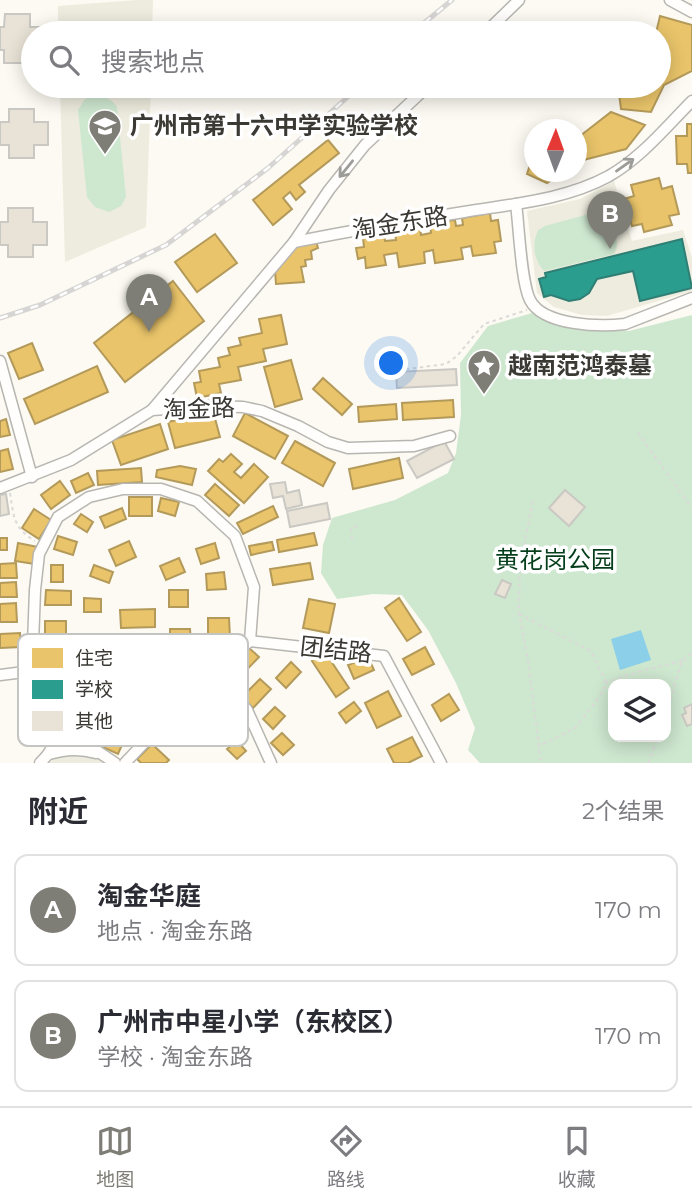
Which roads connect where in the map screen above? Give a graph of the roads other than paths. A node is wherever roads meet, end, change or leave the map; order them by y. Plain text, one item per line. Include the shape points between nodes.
1 (519, 0) edge
2 (670, 0) edge
3 (692, 12) edge
4 (497, 21) edge
5 (415, 98) edge
6 (692, 101) edge
7 (516, 204) junction
8 (294, 242) junction
9 (692, 298) edge
10 (0, 361) edge
11 (152, 410) junction
12 (450, 436) dead end
13 (32, 477) junction
14 (4, 487) edge
15 (33, 634) edge
16 (250, 641) joint
17 (18, 673) edge
18 (0, 675) edge
19 (248, 712) edge
20 (52, 746) edge
21 (90, 746) edge
22 (141, 746) edge
23 (49, 754) junction
24 (103, 755) junction
25 (40, 763) edge
26 (115, 763) edge
27 (125, 763) edge
28 (271, 763) edge
29 (441, 763) edge

1 - 4 street
2 - 3 street
5 -> 8 street via 365,145
7 -> 6 street, 淘金东路 via 577,190 611,175
7 - 8 street, 淘金东路
7 - 9 street via 526,290 535,307 548,316 617,325
8 - 11 street
10 - 13 street
11 - 12 street, 淘金路 via 243,407 271,414 348,448 414,446
11 - 13 street, 淘金路 via 97,446
13 - 14 street, 淘金路
15 - 16 street via 39,554 58,517 89,497 123,489 161,489 197,501 235,536 254,587
16 - 29 street, 团结路 via 384,656
17 - 18 street
19 - 28 street
20 - 23 street
21 - 24 street
22 - 27 street
23 - 24 street via 63,749
23 - 25 street
24 - 26 street

